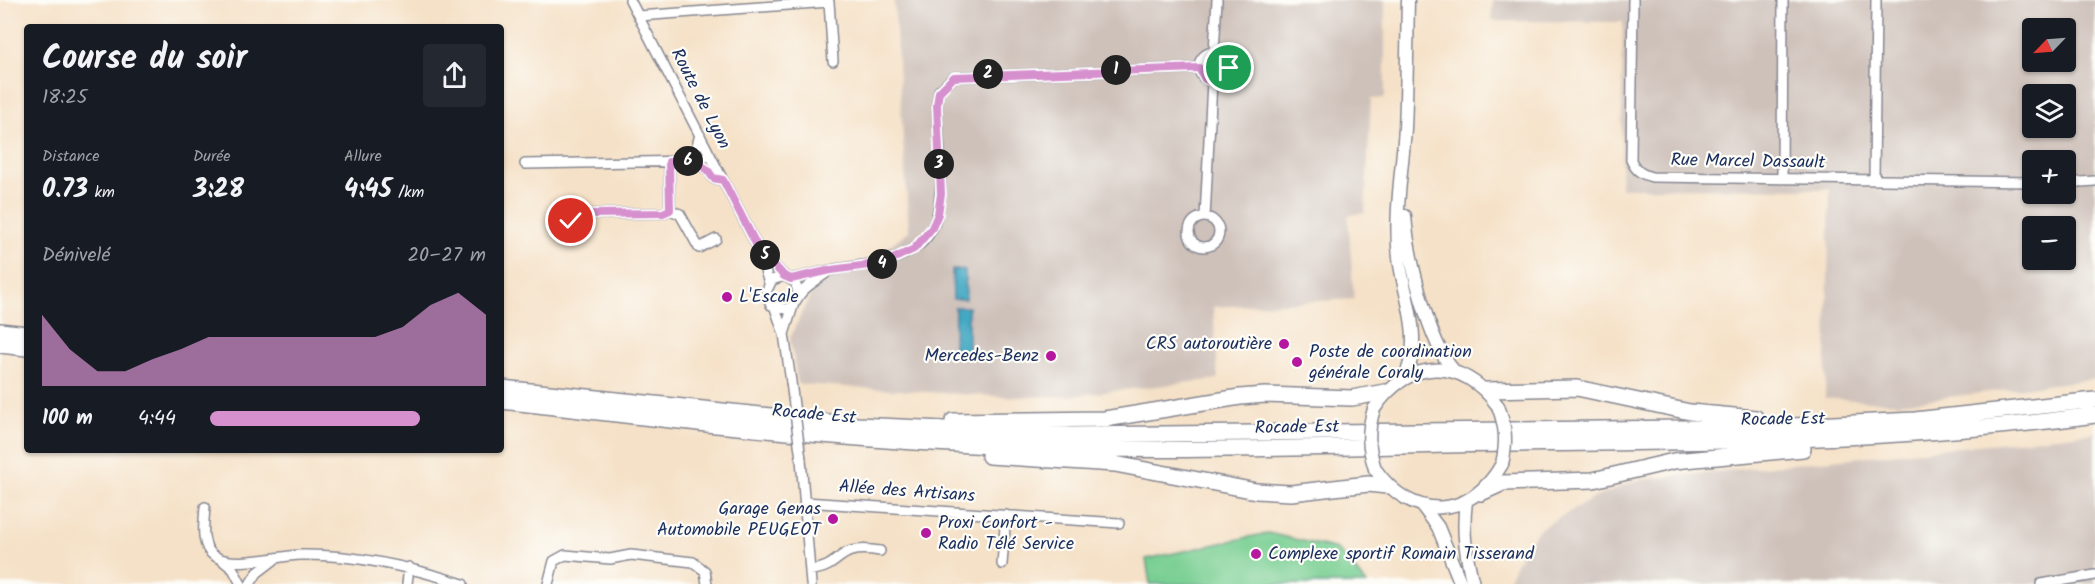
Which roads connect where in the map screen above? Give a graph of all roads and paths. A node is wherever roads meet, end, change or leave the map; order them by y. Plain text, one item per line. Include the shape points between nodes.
1 (630, 0) edge
2 (1216, 0) edge
3 (1407, 0) edge
4 (1633, 0) edge
5 (1783, 0) edge
6 (1876, 0) edge
7 (639, 16) junction
8 (1214, 51) junction
9 (833, 61) dead end
10 (1199, 68) junction
11 (1212, 82) junction
12 (700, 135) junction
13 (710, 155) junction
14 (690, 161) junction
15 (669, 162) junction
16 (525, 164) dead end
17 (1401, 177) junction
18 (1782, 179) junction
19 (723, 180) junction
20 (1874, 180) junction
21 (2095, 181) edge
22 (2076, 182) edge
23 (2022, 183) edge
24 (670, 210) junction
25 (1204, 217) dead end
26 (571, 221) dead end
27 (716, 239) dead end
28 (757, 246) junction
29 (831, 270) junction
30 (788, 278) junction
31 (769, 283) junction
32 (799, 294) junction
33 (793, 306) junction
34 (775, 308) junction
35 (0, 331) edge
36 (24, 334) edge
37 (784, 334) junction
38 (0, 345) edge
39 (24, 348) edge
40 (1454, 371) junction
41 (1406, 376) junction
42 (504, 388) edge
43 (1487, 390) junction
44 (1385, 392) junction
45 (2095, 400) edge
46 (504, 401) edge
47 (2095, 415) edge
48 (1836, 424) junction
49 (857, 425) junction
50 (1876, 437) junction
51 (879, 440) junction
52 (1387, 486) junction
53 (1481, 493) junction
54 (805, 502) junction
55 (1466, 502) junction
56 (205, 507) dead end
57 (1423, 507) junction
58 (1006, 515) junction
59 (1119, 523) dead end
60 (880, 551) dead end
61 (222, 560) junction
62 (274, 560) junction
63 (1002, 564) dead end
64 (409, 567) junction
65 (810, 570) junction
66 (2095, 575) edge
67 (241, 584) edge
68 (250, 584) edge
69 (407, 584) edge
70 (463, 584) edge
71 (548, 584) edge
72 (707, 584) edge
73 (811, 584) edge
74 (1461, 584) edge
75 (1473, 584) edge
76 (2041, 584) edge

1 - 7 street, Route de Lyon
2 - 8 street
3 - 17 main road
4 - 18 street, Rue Marcel Dassault via 1631,160 1636,170 1652,177
5 - 18 street
6 - 20 street
7 - 9 street via 829,2
7 - 12 street, Route de Lyon
8 - 10 street via 1202,58
8 - 11 street via 1226,57 1229,68 1224,78
10 - 11 street via 1202,76
10 - 29 street via 954,77 939,92 937,105 941,194 932,228 914,249 898,258
11 - 25 street
12 - 13 street, Route de Lyon
12 - 14 street
13 - 14 street
13 - 19 street, Route de Lyon
14 - 15 street
14 - 19 street via 709,170 713,178
15 - 16 street
15 - 24 street
17 - 40 main road via 1415,271 1442,358
17 - 41 main road via 1397,211 1400,264 1412,317 1413,351
18 - 20 street, Rue Marcel Dassault
19 - 28 street, Route de Lyon
20 - 23 street, Rue Marcel Dassault
21 - 22 street
24 - 26 street via 584,215
24 - 27 street via 680,214 699,248
28 - 30 street, Route de Lyon
28 - 31 street, Route de Lyon
29 - 30 street
29 - 32 street
30 - 31 street via 776,278
30 - 32 street via 797,285
31 - 34 street via 766,297
32 - 33 street
33 - 34 street
33 - 37 street
34 - 37 street
35 - 36 highway
37 - 54 street, bridge
38 - 39 highway
40 - 41 main road via 1429,369
40 - 43 main road
41 - 44 main road
42 - 49 highway, Rocade Est
43 - 48 highway via 1577,388 1699,414 1824,418
43 - 53 main road, bridge via 1505,425 1506,445 1502,464
44 - 49 highway via 1352,398 1240,397 1083,420 870,418
44 - 52 main road, bridge via 1368,429 1375,469
45 - 48 highway, Rocade Est
46 - 51 highway, Rocade Est
47 - 50 highway, Rocade Est
48 - 49 highway, Rocade Est via 1149,435
50 - 51 highway, Rocade Est via 1146,449
50 - 53 highway via 1860,445 1674,461 1593,480 1503,483
51 - 52 highway via 886,448 1138,467 1256,491 1291,493 1368,484
52 - 57 main road
53 - 55 main road
54 - 58 street, Allée des Artisans
54 - 65 street
55 - 57 main road
55 - 75 main road via 1465,551
56 - 61 street via 207,547
57 - 74 main road via 1438,527
58 - 59 street, Allée des Artisans
58 - 63 street
60 - 65 street via 845,551 825,570
61 - 62 street
61 - 67 street via 233,569
62 - 64 street via 320,556
62 - 68 street
64 - 69 street
64 - 70 street
65 - 73 street
66 - 76 street
71 - 72 street via 554,561 565,555 610,560 631,555 693,562 705,571

